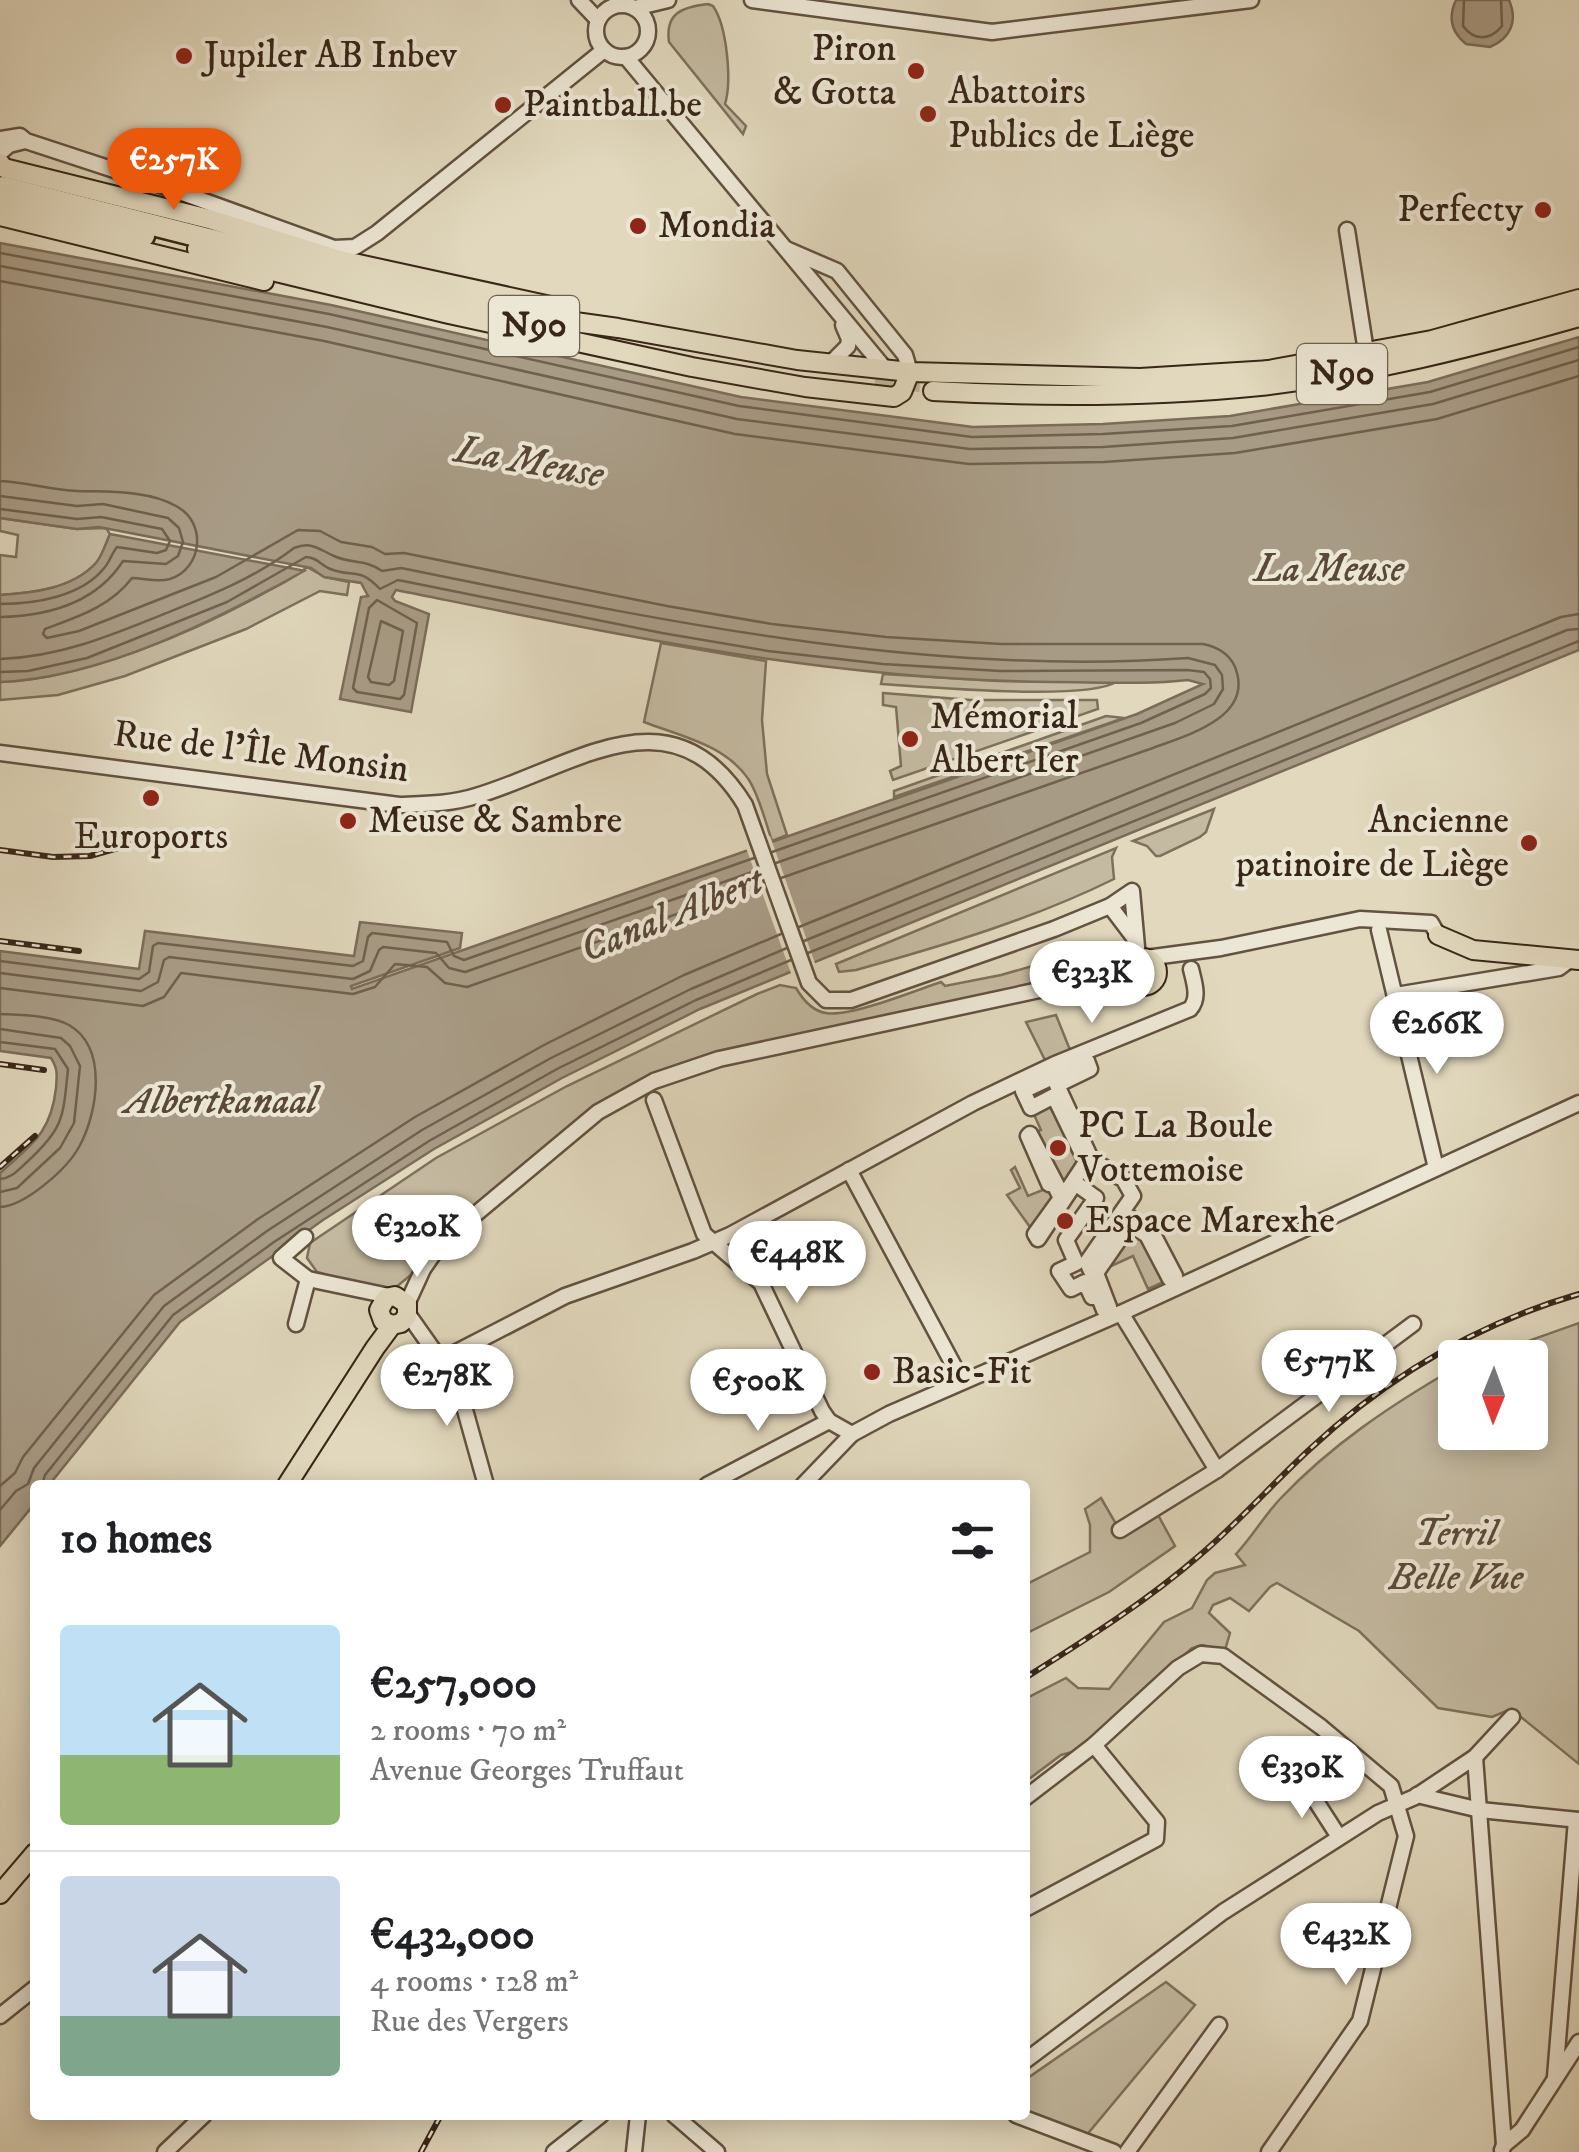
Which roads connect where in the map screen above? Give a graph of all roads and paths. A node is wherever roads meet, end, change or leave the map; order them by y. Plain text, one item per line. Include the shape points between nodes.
1 (579, 0) edge
2 (668, 0) edge
3 (752, 0) edge
4 (1250, 0) edge
5 (618, 2) edge
6 (636, 8) junction
7 (598, 20) junction
8 (604, 50) junction
9 (626, 57) junction
10 (0, 139) edge
11 (26, 141) junction
12 (0, 151) edge
13 (0, 163) edge
14 (2, 194) edge
15 (0, 216) edge
16 (1347, 230) dead end
17 (197, 249) junction
18 (785, 249) junction
19 (276, 256) joint
20 (1579, 290) edge
21 (1579, 299) edge
22 (388, 300) junction
23 (838, 315) junction
24 (525, 316) junction
25 (1579, 317) edge
26 (688, 339) junction
27 (1366, 345) junction
28 (830, 364) junction
29 (1272, 370) junction
30 (1105, 376) junction
31 (879, 379) junction
32 (907, 380) junction
33 (1213, 389) junction
34 (0, 752) edge
35 (1110, 906) junction
36 (1380, 930) dead end
37 (1438, 935) joint
38 (1137, 956) junction
39 (1576, 956) edge
40 (1191, 969) dead end
41 (1396, 995) junction
42 (654, 1100) dead end
43 (1579, 1103) edge
44 (1436, 1168) junction
45 (848, 1170) junction
46 (306, 1238) dead end
47 (712, 1243) junction
48 (308, 1279) junction
49 (1104, 1310) joint
50 (1121, 1313) junction
51 (399, 1314) junction
52 (296, 1324) dead end
53 (1414, 1324) dead end
54 (442, 1360) junction
55 (962, 1381) junction
56 (828, 1421) junction
57 (852, 1434) junction
58 (1217, 1470) junction
59 (290, 1480) edge
60 (485, 1480) edge
61 (717, 1480) edge
62 (808, 1480) edge
63 (1120, 1530) dead end
64 (1512, 1718) dead end
65 (1094, 1745) junction
66 (1475, 1757) junction
67 (1302, 1781) dead end
68 (1030, 1794) edge
69 (1417, 1795) junction
70 (1398, 1806) junction
71 (1480, 1810) junction
72 (1577, 1820) edge
73 (1339, 1837) junction
74 (30, 1859) edge
75 (0, 1894) edge
76 (1030, 1905) edge
77 (30, 1992) edge
78 (0, 2016) edge
79 (1219, 2025) dead end
80 (1579, 2042) edge
81 (1030, 2057) edge
82 (1556, 2076) junction
83 (199, 2120) edge
84 (594, 2120) edge
85 (637, 2120) edge
86 (680, 2120) edge
87 (1029, 2120) edge
88 (1503, 2148) edge
89 (165, 2152) edge
90 (554, 2152) edge
91 (634, 2152) edge
92 (717, 2152) edge
93 (1114, 2152) edge
94 (1127, 2152) edge
95 (1269, 2152) edge

1 - 7 street
2 - 6 street
3 - 4 street via 992,32
5 - 6 street
5 - 7 street
6 - 9 street via 648,36
7 - 8 street via 596,36
8 - 9 street
8 - 11 street via 354,247 334,248
9 - 18 street
10 - 11 street
11 - 12 street
13 - 26 main road, N90 via 340,260
14 - 17 highway
14 - 19 highway
15 - 22 main road, N90 via 225,273
16 - 27 street
17 - 22 main road, N90
17 - 31 main road, N90 via 751,370
18 - 23 street
18 - 32 street via 837,271 906,355
19 - 24 main road, N90
20 - 27 main road
21 - 29 main road, N90 via 1432,340
22 - 32 main road, N90 via 774,382 894,397
23 - 28 street via 849,342
23 - 31 street
24 - 26 main road
24 - 31 main road, N90 via 749,362
25 - 33 main road, N90 via 1387,366
26 - 28 main road
27 - 30 main road
28 - 31 main road
29 - 30 main road
29 - 33 main road, N90 via 1112,386 933,388 1042,395
30 - 32 main road
31 - 32 main road
32 - 33 main road via 918,399 1053,404
34 - 35 street, Rue de l'Île Monsin via 399,804 474,797 645,740 698,754 745,805 807,980 826,1000 850,1000
35 - 38 street
35 - 38 street via 1132,891
36 - 41 street
37 - 38 street via 1431,923 1360,920 1221,948
37 - 39 main road
38 - 51 street via 1109,975 719,1060 640,1088 598,1112 441,1243
39 - 41 street via 1558,968
40 - 45 street via 1196,1004 1190,1009 1055,1064
41 - 44 street
42 - 47 street
43 - 44 street
44 - 50 street
45 - 47 street
45 - 55 street
46 - 48 street via 282,1258
47 - 54 street via 565,1296
47 - 56 street via 761,1283
48 - 51 street via 362,1293
48 - 52 street
49 - 49 street via 1109,1307 1096,1273 1130,1224 1147,1235 1170,1279 1175,1276 1152,1234 1129,1218 1091,1271 1087,1262 1133,1196 1122,1175 1091,1159 1057,1085 1090,1068 1087,1062 1023,1092 1032,1108 1054,1096 1086,1162 1063,1197 1028,1136 1060,1198 1035,1234 1038,1239 1075,1182 1096,1198 1066,1240 1076,1263 1059,1271 1071,1289 1085,1282
50 - 55 street
50 - 58 street
51 - 54 street
51 - 59 main road
53 - 58 street
54 - 60 street via 458,1385
55 - 57 street
56 - 57 street
56 - 61 street
57 - 62 street
58 - 63 street
64 - 66 street
65 - 68 street
65 - 70 street via 1178,1668 1201,1654 1223,1656 1391,1786
65 - 76 street via 1157,1822 1156,1839
66 - 69 street
66 - 71 street
67 - 73 street
69 - 70 street
69 - 71 street
70 - 73 street
70 - 95 street via 1406,1836 1360,2021
71 - 72 street
71 - 88 street
72 - 82 street
73 - 81 street via 1216,1917
74 - 75 main road
77 - 78 street
79 - 94 street
80 - 82 street
82 - 88 street
83 - 89 street
84 - 90 street
85 - 91 street
86 - 92 street
87 - 93 street

